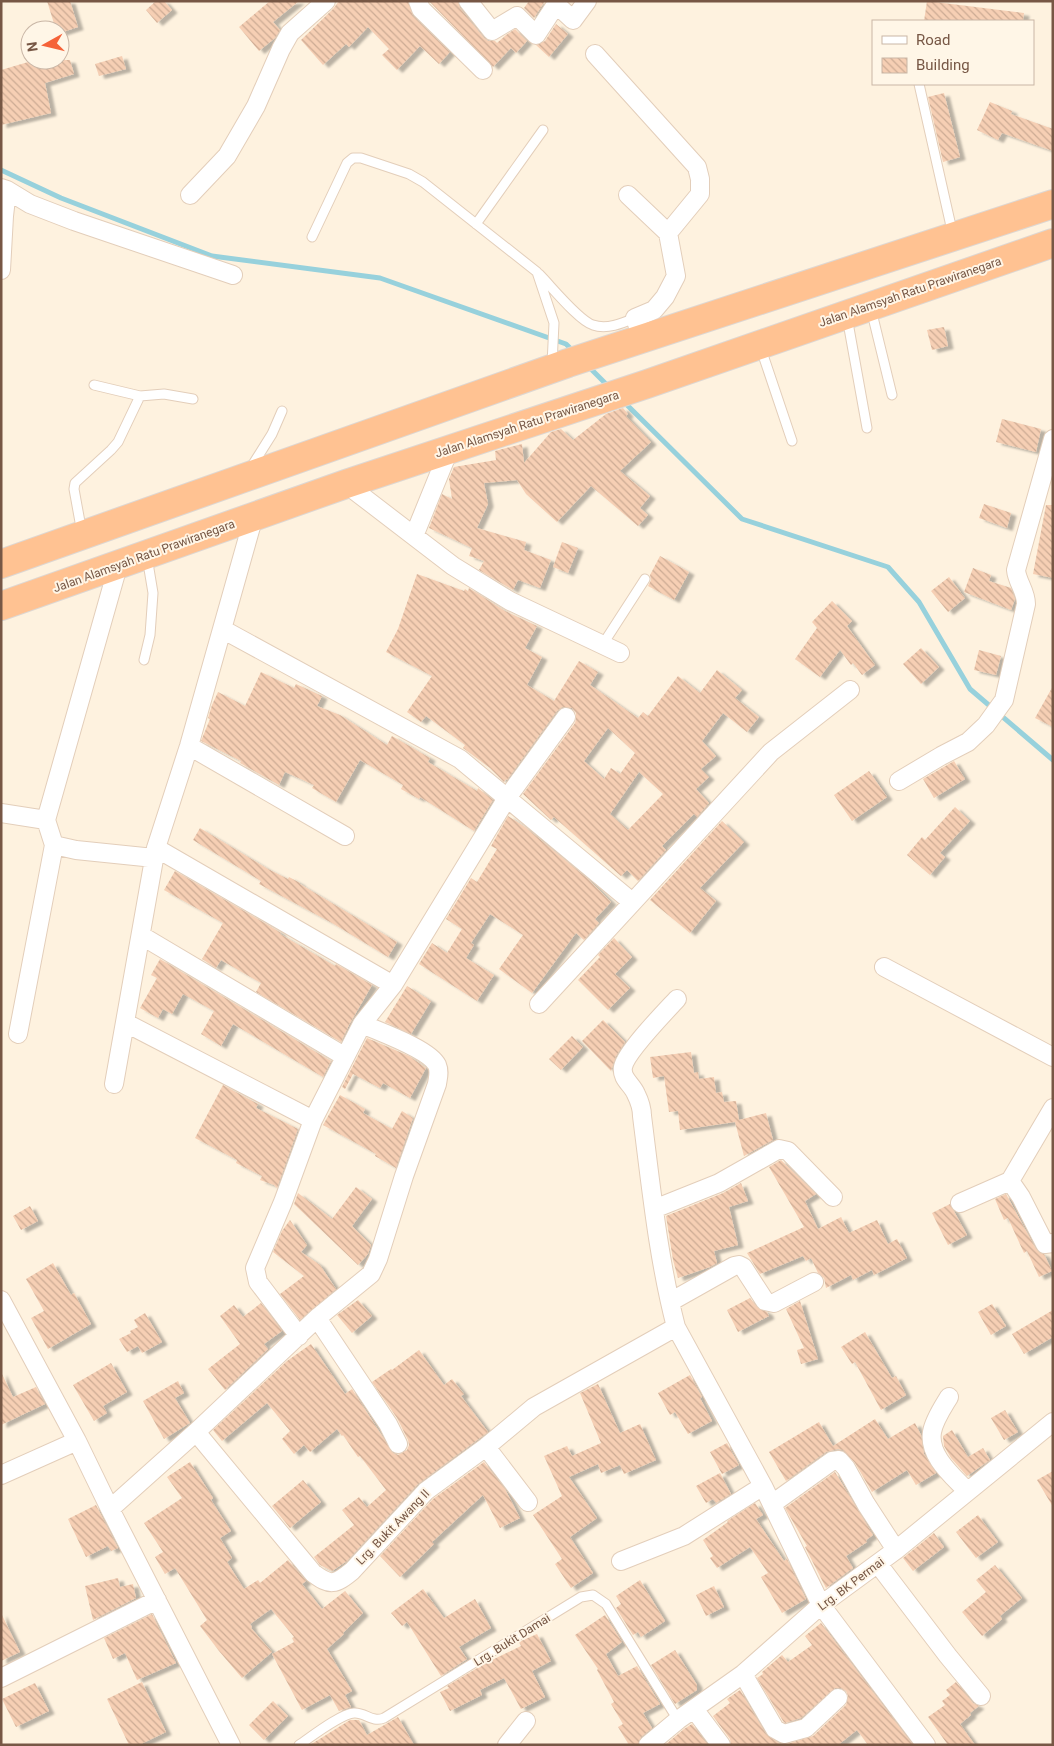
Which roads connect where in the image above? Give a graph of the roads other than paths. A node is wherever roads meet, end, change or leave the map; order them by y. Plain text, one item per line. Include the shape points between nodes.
1 (326, 1) edge
2 (418, 1) edge
3 (468, 1) edge
4 (587, 1) edge
5 (595, 54) dead end
6 (483, 70) dead end
7 (919, 85) edge
8 (543, 130) dead end
9 (4, 189) edge
10 (190, 195) dead end
11 (628, 196) dead end
12 (1053, 204) edge
13 (476, 224) junction
14 (668, 233) junction
15 (312, 237) dead end
16 (954, 237) junction
17 (1053, 243) edge
18 (1, 270) edge
19 (537, 272) junction
20 (233, 275) dead end
21 (859, 310) junction
22 (639, 328) junction
23 (760, 345) junction
24 (557, 361) junction
25 (94, 385) dead end
26 (892, 395) dead end
27 (140, 396) junction
28 (193, 399) dead end
29 (282, 411) dead end
30 (867, 428) dead end
31 (1053, 439) edge
32 (792, 441) dead end
33 (449, 450) junction
34 (244, 477) junction
35 (346, 484) junction
36 (254, 516) junction
37 (83, 535) junction
38 (414, 536) junction
39 (147, 555) junction
40 (1, 564) edge
41 (118, 566) junction
42 (645, 579) dead end
43 (1, 606) edge
44 (222, 630) junction
45 (602, 644) junction
46 (620, 653) dead end
47 (144, 660) dead end
48 (850, 690) dead end
49 (566, 717) dead end
50 (189, 746) junction
51 (898, 781) dead end
52 (507, 798) junction
53 (1, 813) edge
54 (46, 820) junction
55 (345, 836) dead end
56 (54, 845) junction
57 (155, 853) junction
58 (632, 902) junction
59 (142, 936) junction
60 (884, 966) dead end
61 (393, 985) junction
62 (677, 999) dead end
63 (538, 1004) dead end
64 (126, 1023) junction
65 (362, 1024) junction
66 (18, 1034) dead end
67 (344, 1056) junction
68 (1053, 1058) edge
69 (114, 1084) dead end
70 (1053, 1108) edge
71 (313, 1120) junction
72 (1010, 1181) junction
73 (833, 1196) dead end
74 (960, 1204) dead end
75 (654, 1209) junction
76 (1053, 1243) edge
77 (814, 1282) dead end
78 (1, 1300) edge
79 (670, 1302) junction
80 (317, 1318) junction
81 (676, 1327) junction
82 (300, 1336) junction
83 (949, 1397) dead end
84 (1053, 1422) edge
85 (196, 1432) junction
86 (77, 1441) junction
87 (398, 1444) dead end
88 (486, 1447) junction
89 (1, 1476) edge
90 (763, 1486) junction
91 (967, 1491) junction
92 (528, 1502) dead end
93 (772, 1504) junction
94 (110, 1509) junction
95 (896, 1550) junction
96 (621, 1561) dead end
97 (878, 1564) junction
98 (157, 1600) junction
99 (821, 1606) junction
100 (743, 1674) junction
101 (1, 1678) edge
102 (981, 1696) dead end
103 (838, 1698) dead end
104 (694, 1709) junction
105 (678, 1720) junction
106 (526, 1721) dead end
107 (231, 1745) edge
108 (299, 1745) edge
109 (506, 1745) edge
110 (648, 1745) edge
111 (721, 1745) edge
112 (926, 1745) edge

1 - 10 street via 290,33 256,106 227,156
2 - 6 street via 421,9
3 - 4 street via 492,31 517,16 536,34 556,6 573,20
5 - 14 street via 697,167 700,194
7 - 16 lane
8 - 13 lane
9 - 18 street
9 - 20 street via 30,204 74,221
11 - 14 street
12 - 16 highway
13 - 15 lane via 409,174 353,158 347,164
13 - 19 lane
14 - 22 street via 676,276 665,297
16 - 22 highway
17 - 21 highway, Jalan Alamsyah Ratu Prawiranegara
19 - 22 lane via 582,319 593,326
19 - 24 lane via 554,323
21 - 23 highway, Jalan Alamsyah Ratu Prawiranegara
21 - 26 lane
21 - 30 lane
22 - 24 highway via 616,347
23 - 32 lane
23 - 33 highway, Jalan Alamsyah Ratu Prawiranegara
24 - 34 highway
25 - 27 lane
27 - 28 lane via 164,394
27 - 37 lane via 118,442 75,483
29 - 34 lane via 272,434
31 - 51 street via 1016,570 1026,604 1004,700 986,725 968,742
33 - 35 highway, Jalan Alamsyah Ratu Prawiranegara
33 - 38 street
34 - 37 highway
35 - 36 highway, Jalan Alamsyah Ratu Prawiranegara
35 - 38 street
36 - 39 highway, Jalan Alamsyah Ratu Prawiranegara
36 - 44 street
37 - 40 highway
38 - 45 street via 453,566 510,601
39 - 41 highway, Jalan Alamsyah Ratu Prawiranegara
39 - 47 lane via 153,594 150,635
41 - 43 highway, Jalan Alamsyah Ratu Prawiranegara
41 - 54 street
42 - 45 lane
44 - 50 street
44 - 52 street via 460,759
45 - 46 street
48 - 58 street via 771,752
49 - 52 street
50 - 55 street
50 - 57 street
52 - 58 street
52 - 61 street
53 - 54 street
54 - 56 street
56 - 57 street via 76,850
56 - 66 street
57 - 59 street
57 - 61 street
58 - 63 street
59 - 64 street
59 - 67 street
60 - 68 street
61 - 65 street
62 - 75 street via 625,1061 623,1070 642,1112
64 - 69 street
64 - 71 street
65 - 67 street
65 - 80 street via 423,1051 432,1057 439,1072 371,1274
67 - 71 street
70 - 72 street
71 - 82 street via 255,1268 258,1282
72 - 74 street
72 - 76 street via 1045,1244
73 - 75 street via 788,1151 779,1150 719,1183
75 - 79 street
77 - 79 street via 769,1303 743,1267 734,1266
78 - 86 street
79 - 81 street
80 - 82 street
80 - 87 street
81 - 88 street, Lrg. Bukit Awang II via 534,1407
81 - 90 street
82 - 85 street
83 - 91 street via 932,1430 932,1439 942,1464
84 - 91 street, Lrg. BK Permai
85 - 88 street, Lrg. Bukit Awang II via 313,1573 325,1582 334,1583 352,1570 426,1491
85 - 94 street
86 - 89 street
86 - 94 street
88 - 92 street
90 - 93 street
90 - 96 street via 684,1536
91 - 95 street, Lrg. BK Permai
93 - 95 street via 832,1461 839,1460
93 - 99 street
94 - 98 street
95 - 97 street, Lrg. BK Permai
97 - 99 street, Lrg. BK Permai
97 - 102 street
98 - 101 street
98 - 107 street
99 - 100 street, Lrg. BK Permai
99 - 112 street
100 - 103 street via 775,1728 784,1734 806,1728
100 - 104 street, Lrg. BK Permai
104 - 105 street, Lrg. BK Permai
104 - 111 street
105 - 108 lane, Lrg. Bukit Damai via 606,1604 593,1595 581,1597 384,1718 374,1720 356,1712 350,1713
105 - 110 street, Lrg. BK Permai
106 - 109 street

